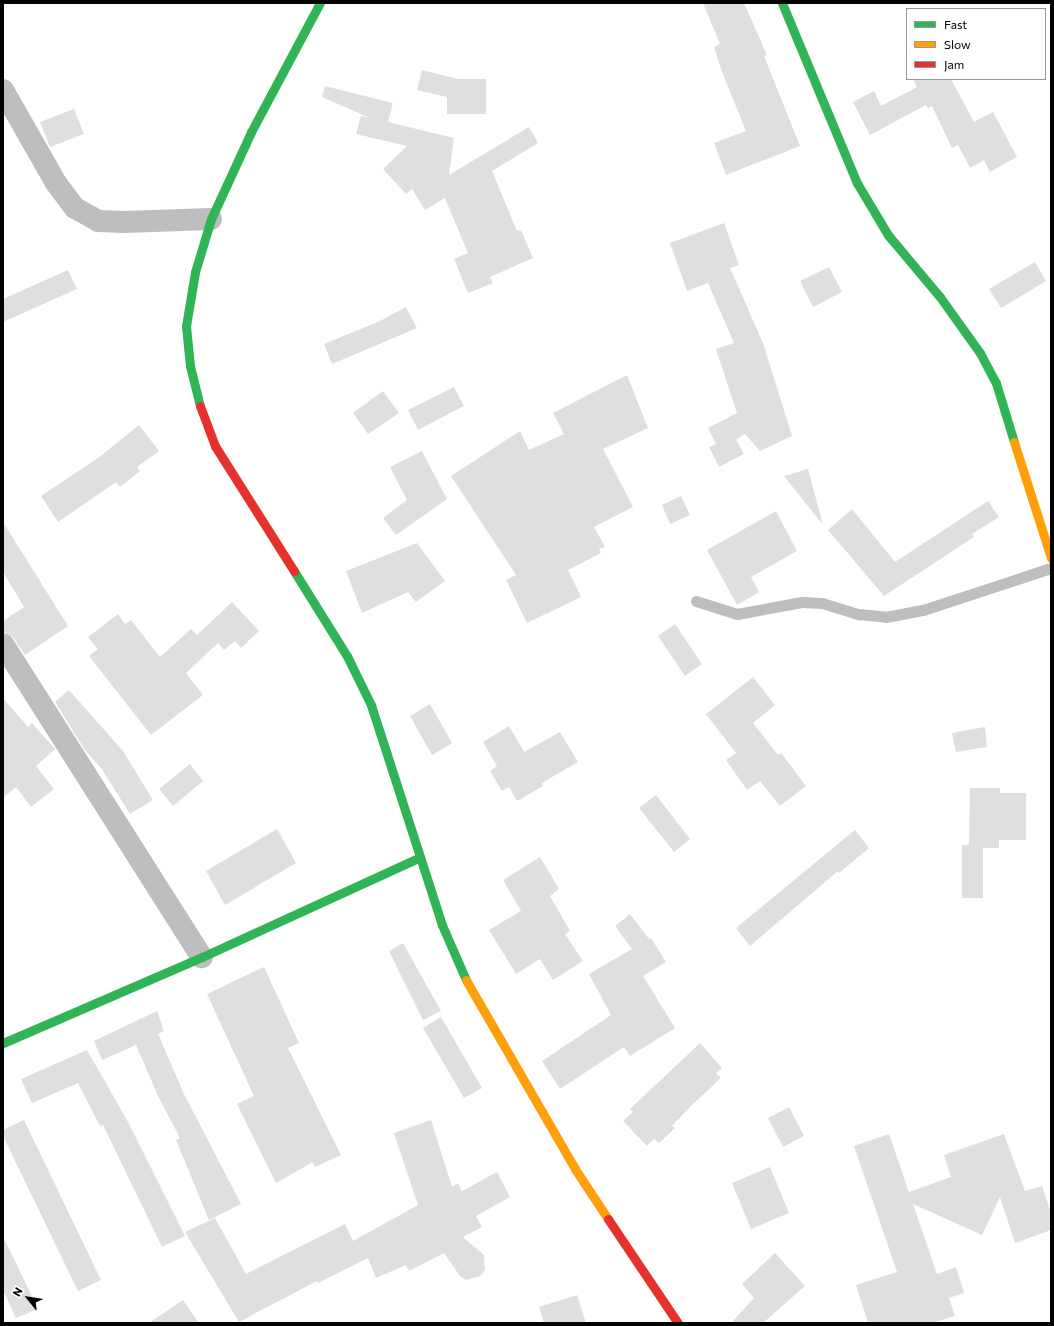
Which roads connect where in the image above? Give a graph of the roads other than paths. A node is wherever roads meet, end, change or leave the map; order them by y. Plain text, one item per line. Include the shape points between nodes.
1 (320, 3) edge
2 (782, 3) edge
3 (3, 90) edge
4 (211, 219) junction
5 (1051, 558) edge
6 (1051, 568) edge
7 (696, 601) dead end
8 (3, 644) edge
9 (420, 857) junction
10 (202, 957) junction
11 (3, 1043) edge
12 (678, 1323) edge

1 - 4 street via 251,132
2 - 5 street via 858,183 888,235 940,297 980,354 996,383
3 - 4 street via 56,183 75,208 98,221
4 - 9 street via 195,272 186,326 190,366 201,409 215,446 359,679 371,705
6 - 7 lane via 923,610 886,618 859,614 822,603 802,602 737,614
8 - 10 street
9 - 10 street
9 - 12 street via 442,925 469,987 501,1046 575,1169
10 - 11 street

